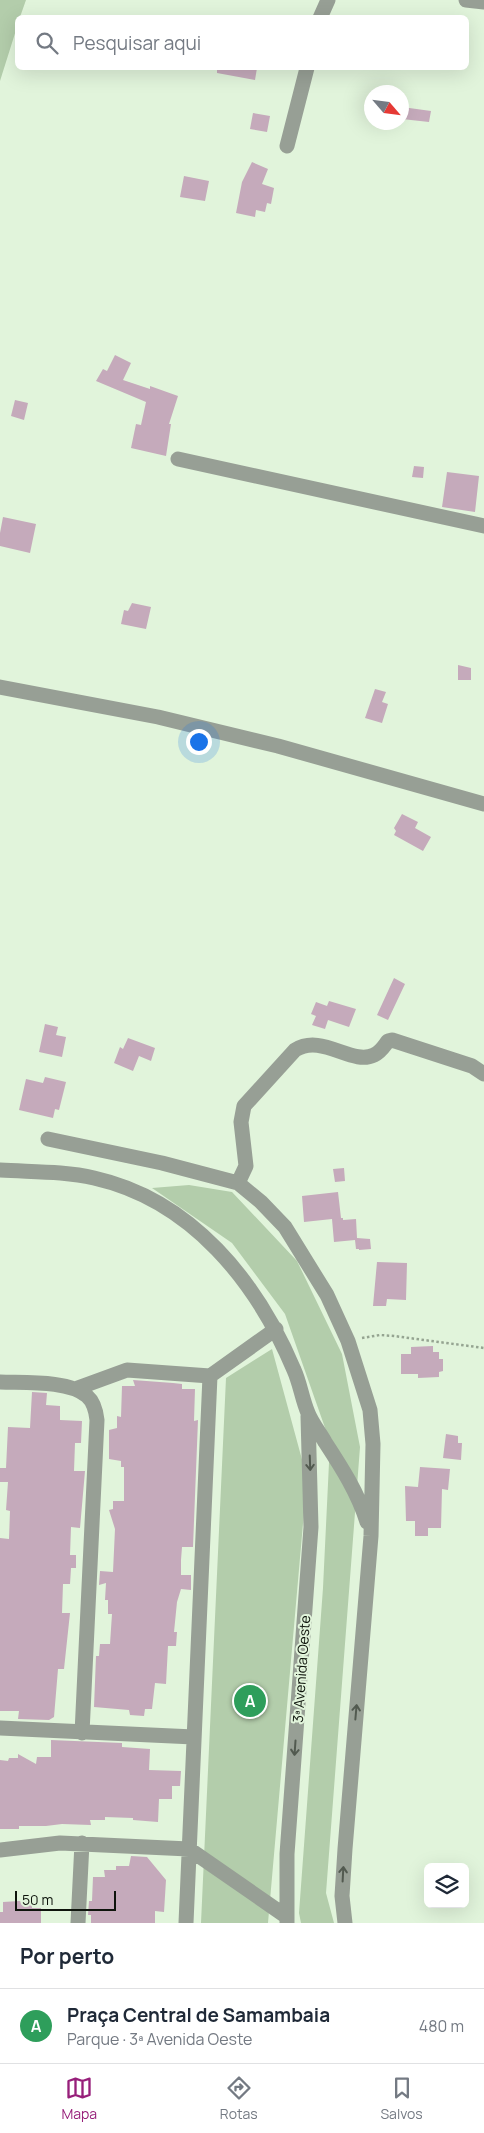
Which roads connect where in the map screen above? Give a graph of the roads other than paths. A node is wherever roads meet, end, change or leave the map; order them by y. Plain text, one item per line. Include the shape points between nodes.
1 (328, 0) edge
2 (466, 0) edge
3 (484, 2) edge
4 (321, 15) edge
5 (306, 70) edge
6 (287, 146) dead end
7 (178, 459) dead end
8 (484, 526) edge
9 (0, 687) edge
10 (484, 804) edge
11 (484, 1074) edge
12 (48, 1139) dead end
13 (0, 1170) edge
14 (238, 1184) junction
15 (276, 1329) junction
16 (210, 1376) junction
17 (0, 1382) edge
18 (75, 1389) junction
19 (308, 1415) junction
20 (371, 1536) junction
21 (0, 1728) edge
22 (82, 1733) junction
23 (194, 1737) junction
24 (82, 1843) junction
25 (189, 1849) junction
26 (0, 1850) edge
27 (287, 1920) edge
28 (78, 1923) edge
29 (186, 1923) edge
30 (346, 1923) edge

1 - 4 street
2 - 3 street
5 - 6 street
7 - 8 street
9 - 10 street via 158,717 278,746
11 - 14 street via 472,1066 392,1040 380,1052 365,1057 315,1044 302,1046 244,1106 241,1122 246,1166
12 - 14 street via 162,1163
13 - 15 street via 94,1178 140,1193 172,1210 207,1238 240,1272
14 - 20 street via 262,1202 285,1228 327,1295 348,1341 370,1410 373,1444
15 - 16 street
15 - 19 street via 295,1372
16 - 18 street via 126,1370
16 - 23 street
17 - 18 street via 63,1385
18 - 22 street via 92,1401 97,1420
19 - 20 street via 352,1484
19 -> 27 street, 3ª Avenida Oeste via 310,1536 287,1854
30 -> 20 street via 342,1896 345,1849
21 - 22 street
22 - 23 street
23 - 25 street
24 - 25 street
24 - 26 street
24 - 28 street
25 - 27 street
25 - 29 street

